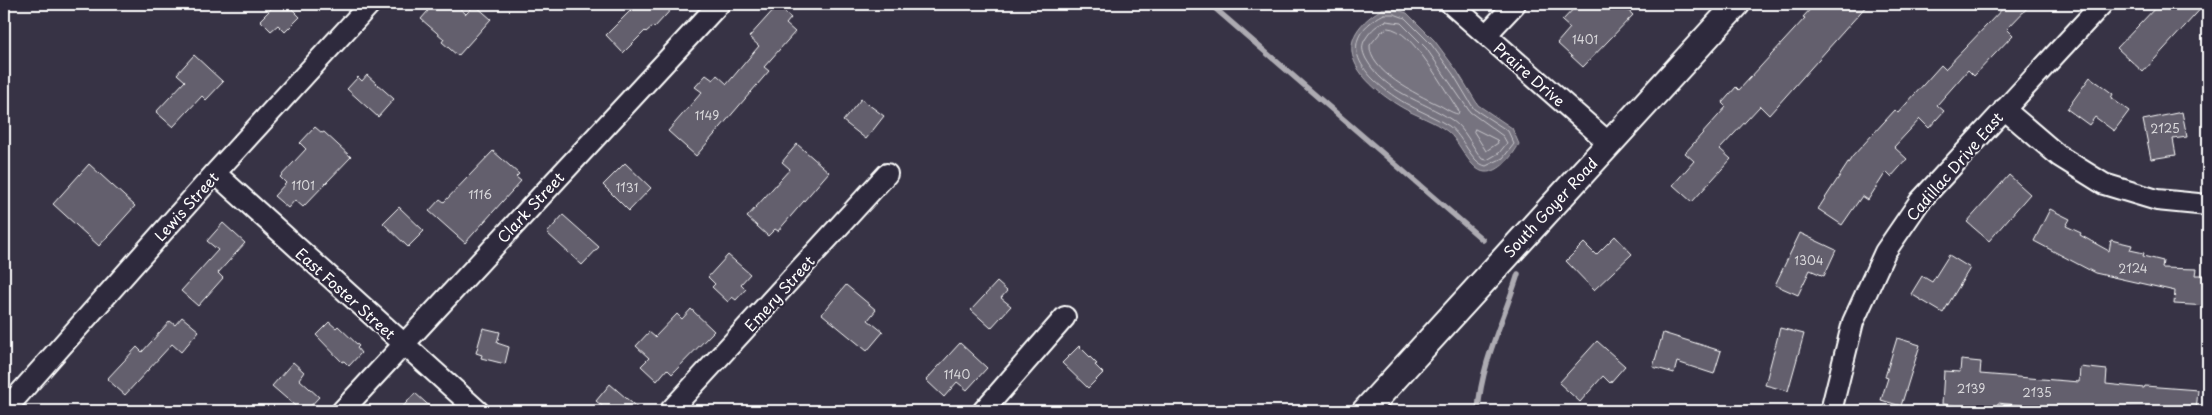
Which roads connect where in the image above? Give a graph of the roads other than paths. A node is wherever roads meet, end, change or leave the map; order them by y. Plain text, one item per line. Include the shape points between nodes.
1 (370, 4) edge
2 (718, 4) edge
3 (1451, 4) edge
4 (1515, 4) edge
5 (1737, 4) edge
6 (2102, 4) edge
7 (1486, 36) junction
8 (2004, 109) junction
9 (1609, 143) junction
10 (215, 173) junction
11 (887, 174) dead end
12 (2208, 204) edge
13 (1065, 317) dead end
14 (403, 344) junction
15 (4, 411) edge
16 (342, 411) edge
17 (478, 411) edge
18 (670, 411) edge
19 (983, 411) edge
20 (1365, 411) edge
21 (1831, 411) edge

1 - 10 street, Lewis Street
2 - 14 street, Clark Street
3 - 7 street, Praire Drive
4 - 7 street
5 - 9 street, South Goyer Road
6 - 8 street, Cadillac Drive East
7 - 9 street, Praire Drive
8 - 12 street via 2059,156 2104,184 2157,200
8 - 21 street, Cadillac Drive East via 1920,201 1885,252 1853,322
9 - 20 street, South Goyer Road
10 - 14 street, East Foster Street
10 - 15 street, Lewis Street
11 - 18 street, Emery Street
13 - 19 street
14 - 16 street, Clark Street
14 - 17 street, East Foster Street

